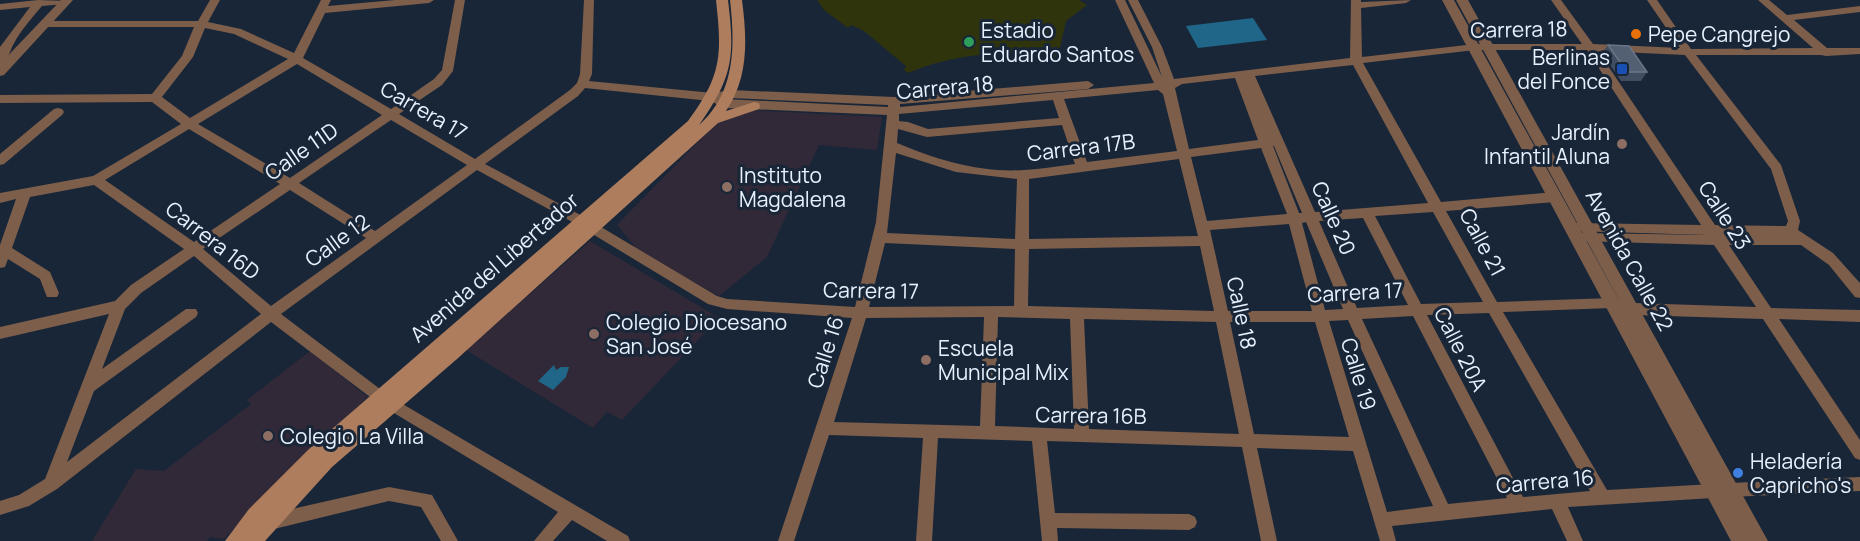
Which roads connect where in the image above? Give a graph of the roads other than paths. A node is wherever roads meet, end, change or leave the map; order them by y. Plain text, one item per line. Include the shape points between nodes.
1 (215, 0) edge
2 (429, 0) edge
3 (460, 0) edge
4 (589, 0) edge
5 (722, 0) edge
6 (736, 0) edge
7 (1120, 0) edge
8 (1133, 0) edge
9 (1406, 0) edge
10 (1448, 0) edge
11 (1462, 0) edge
12 (1556, 0) edge
13 (1652, 0) edge
14 (1763, 0) edge
15 (66, 1) edge
16 (44, 2) edge
17 (1356, 3) edge
18 (324, 5) edge
19 (0, 7) edge
20 (1860, 9) edge
21 (1785, 18) junction
22 (45, 24) junction
23 (201, 24) junction
24 (1590, 47) junction
25 (1481, 48) junction
26 (1860, 51) edge
27 (1689, 52) junction
28 (1826, 53) junction
29 (297, 59) junction
30 (1356, 60) junction
31 (0, 70) edge
32 (1243, 73) junction
33 (582, 84) junction
34 (1168, 84) junction
35 (1058, 97) junction
36 (155, 98) junction
37 (0, 99) edge
38 (723, 99) junction
39 (754, 106) junction
40 (58, 112) dead end
41 (894, 112) junction
42 (389, 114) junction
43 (713, 120) junction
44 (1066, 121) junction
45 (189, 124) junction
46 (1278, 143) junction
47 (1264, 144) junction
48 (892, 146) junction
49 (1183, 154) junction
50 (0, 161) edge
51 (475, 164) junction
52 (1083, 168) junction
53 (1023, 175) junction
54 (96, 180) junction
55 (289, 183) junction
56 (25, 194) junction
57 (1555, 197) junction
58 (0, 198) edge
59 (1438, 207) junction
60 (1367, 213) junction
61 (1311, 216) junction
62 (1294, 218) junction
63 (587, 225) junction
64 (1203, 226) junction
65 (1583, 233) junction
66 (1716, 236) junction
67 (1795, 236) junction
68 (376, 238) junction
69 (879, 238) junction
70 (1206, 241) junction
71 (1022, 244) junction
72 (194, 249) junction
73 (2, 257) edge
74 (52, 293) dead end
75 (1860, 293) edge
76 (1612, 303) junction
77 (119, 306) junction
78 (1492, 308) junction
79 (1634, 309) junction
80 (1417, 310) junction
81 (991, 311) junction
82 (1022, 312) junction
83 (191, 313) dead end
84 (860, 313) junction
85 (1077, 313) junction
86 (1765, 313) junction
87 (271, 314) junction
88 (1353, 315) junction
89 (1860, 315) edge
90 (1320, 316) junction
91 (1220, 317) junction
92 (0, 333) edge
93 (88, 387) junction
94 (387, 400) junction
95 (823, 428) junction
96 (931, 430) junction
97 (987, 432) junction
98 (1039, 435) junction
99 (1082, 435) junction
100 (1248, 440) junction
101 (1358, 444) junction
102 (1860, 453) edge
103 (51, 484) junction
104 (1860, 484) edge
105 (1730, 490) junction
106 (1713, 491) junction
107 (1602, 497) junction
108 (1557, 501) junction
109 (1518, 504) junction
110 (0, 508) edge
111 (570, 510) junction
112 (1443, 511) junction
113 (1048, 520) junction
114 (1382, 520) junction
115 (268, 522) junction
116 (1189, 522) dead end
117 (234, 541) edge
118 (253, 541) edge
119 (450, 541) edge
120 (542, 541) edge
121 (622, 541) edge
122 (786, 541) edge
123 (924, 541) edge
124 (1050, 541) edge
125 (1269, 541) edge
126 (1388, 541) edge
127 (1575, 541) edge
128 (1741, 541) edge
129 (1759, 541) edge

1 - 23 street
2 - 18 street
3 - 42 street, Calle 11D via 447,71 438,82
4 - 33 street via 586,74
5 - 38 main road, Avenida del Libertador via 727,38
6 - 38 main road, Avenida del Libertador via 740,34 738,73
7 - 34 street, Calle 18
8 - 34 street, Calle 18 via 1167,70
9 - 17 street
10 - 25 street, Avenida Calle 22
11 - 25 street, Avenida Calle 22
12 - 24 street, Calle 23
13 - 27 street
14 - 21 street
15 - 16 street
15 - 22 street
16 - 19 street
16 - 31 street via 7,45
17 - 30 street, Calle 21
18 - 29 street
20 - 21 street
21 - 28 street
22 - 23 street
22 - 31 street
23 - 29 street, Carrera 17 via 237,31
23 - 36 street via 188,57
24 - 25 street, Carrera 18
24 - 27 street, Carrera 18
24 - 66 street, Calle 23
25 - 30 street, Carrera 18
25 - 57 street, Avenida Calle 22
25 - 65 street, Avenida Calle 22
26 - 28 street, Carrera 18
27 - 28 street, Carrera 18
27 - 67 street via 1777,168
29 - 42 street, Carrera 17
29 - 45 street
30 - 32 street, Carrera 18
30 - 59 street, Calle 21
32 - 34 street, Carrera 18
32 - 46 street, Calle 20
32 - 47 street, Calle 20
33 - 38 street, Carrera 18
33 - 51 street, Calle 12
34 - 35 street, Carrera 18
34 - 41 street, Carrera 18
34 - 49 street, Calle 18
35 - 41 street, Carrera 18
35 - 44 street
36 - 37 street
36 - 45 street
38 - 39 street, Carrera 18
38 - 41 street, Carrera 18
38 - 43 main road, Avenida del Libertador
38 - 63 main road, Avenida del Libertador
39 - 41 street, Carrera 18
39 - 43 main road
40 - 50 street
41 - 44 street via 908,126 927,133
41 - 48 street, Calle 16
42 - 51 street, Carrera 17
42 - 55 street, Calle 11D
43 - 63 main road, Avenida del Libertador
44 - 52 street
45 - 54 street
45 - 55 street
46 - 47 street, Carrera 17B
46 - 61 street, Calle 20
47 - 49 street, Carrera 17B
47 - 62 street, Calle 20
48 - 53 street, Carrera 17B via 927,161 981,174
48 - 69 street, Calle 16
49 - 52 street, Carrera 17B
49 - 64 street, Calle 18
51 - 63 street, Carrera 17
51 - 68 street, Calle 12
52 - 53 street, Carrera 17B
53 - 71 street
54 - 56 street
54 - 72 street, Carrera 16D
55 - 68 street
55 - 72 street, Calle 11D
56 - 58 street
56 - 73 street
57 - 59 street
57 - 65 street, Avenida Calle 22
59 - 60 street
59 - 78 street, Calle 21
60 - 61 street
60 - 80 street, Calle 20A
61 - 62 street
61 - 88 street, Calle 20
62 - 64 street
62 - 90 street, Calle 19
63 - 84 street, Carrera 17 via 713,300
63 - 94 main road, Avenida del Libertador
64 - 70 street, Calle 18
65 - 66 street
65 - 76 street, Avenida Calle 22
65 - 79 street, Avenida Calle 22
66 - 67 street
66 - 86 street, Calle 23
67 - 75 street via 1837,263
68 - 87 street, Calle 12
69 - 71 street
69 - 84 street, Calle 16
70 - 71 street
70 - 91 street, Calle 18
71 - 82 street
72 - 77 street, Calle 11D via 136,289
72 - 87 street, Carrera 16D
73 - 74 street via 45,276
76 - 78 street, Carrera 17
76 - 79 street, Carrera 17
76 - 106 street, Avenida Calle 22
77 - 92 street
77 - 93 street
78 - 80 street, Carrera 17
78 - 107 street, Calle 21
79 - 86 street, Carrera 17
79 - 105 street, Avenida Calle 22
80 - 88 street, Carrera 17
80 - 109 street, Calle 20A
81 - 82 street, Carrera 17
81 - 84 street, Carrera 17
81 - 97 street
82 - 85 street, Carrera 17
83 - 93 street
84 - 95 street, Calle 16
85 - 91 street, Carrera 17
85 - 99 street
86 - 89 street, Carrera 17
86 - 102 street, Calle 23
87 - 94 street, Carrera 16D
87 - 103 street, Calle 12
88 - 90 street, Carrera 17
88 - 112 street, Calle 20
90 - 91 street, Carrera 17
90 - 101 street, Calle 19
91 - 100 street, Calle 18
93 - 103 street
94 - 111 street, Carrera 16D
94 - 115 main road, Avenida del Libertador
94 - 117 main road, Avenida del Libertador via 315,454
95 - 96 street, Carrera 16B
95 - 122 street, Calle 16
96 - 97 street, Carrera 16B
96 - 123 street
97 - 98 street, Carrera 16B
98 - 99 street, Carrera 16B
98 - 113 street
99 - 100 street, Carrera 16B
100 - 101 street, Carrera 16B
100 - 125 street, Calle 18
101 - 114 street, Calle 19
103 - 110 street, Calle 12 via 23,501
104 - 105 street
105 - 129 street, Avenida Calle 22
106 - 107 street, Carrera 16
106 - 128 street, Avenida Calle 22
107 - 108 street, Carrera 16
108 - 109 street, Carrera 16
108 - 127 street
109 - 112 street, Carrera 16
111 - 120 street
111 - 121 street, Carrera 16D
112 - 114 street, Carrera 16
113 - 116 street
113 - 124 street
114 - 126 street, Calle 19
115 - 118 main road, Avenida del Libertador
115 - 119 street via 389,494 426,500

